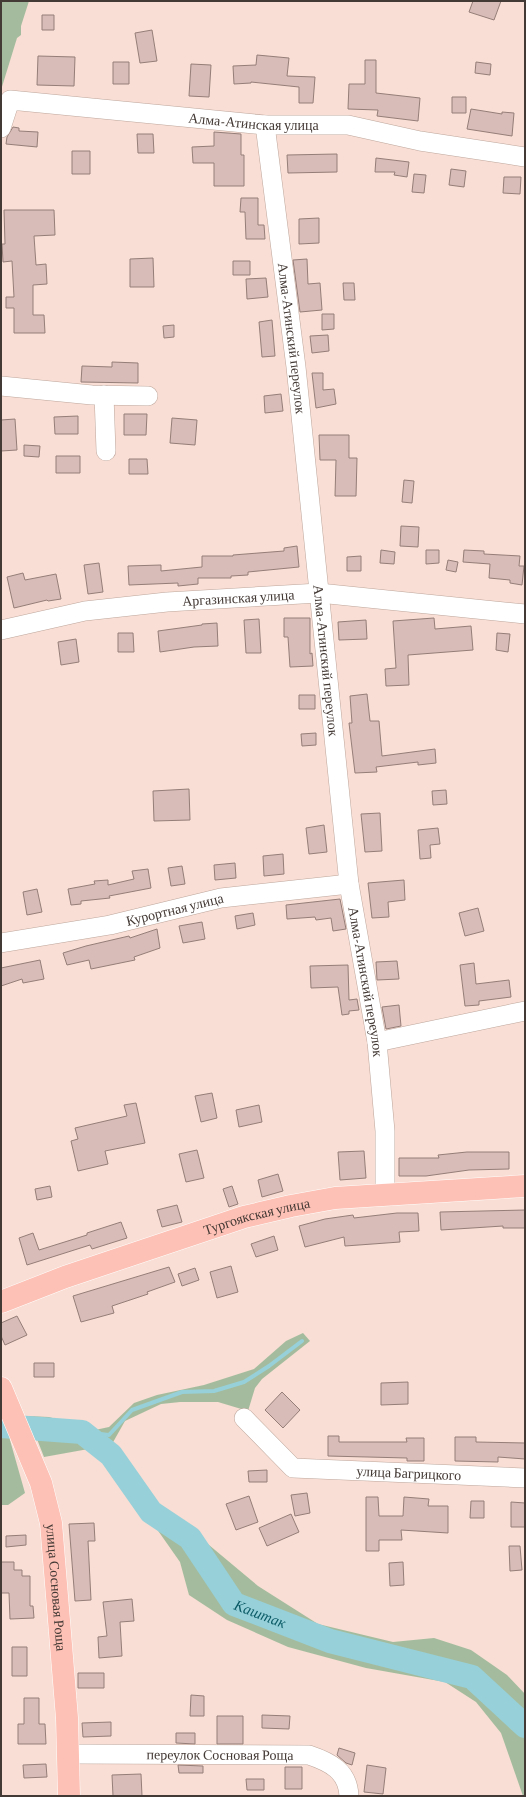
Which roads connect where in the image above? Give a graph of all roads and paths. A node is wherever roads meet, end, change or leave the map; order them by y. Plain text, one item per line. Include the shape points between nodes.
1 (265, 125) junction
2 (1, 128) edge
3 (525, 157) edge
4 (1, 386) edge
5 (104, 395) junction
6 (148, 396) dead end
7 (106, 450) dead end
8 (319, 593) junction
9 (525, 614) edge
10 (1, 630) edge
11 (349, 884) junction
12 (1, 943) edge
13 (525, 1011) edge
14 (377, 1042) junction
15 (525, 1186) edge
16 (385, 1196) junction
17 (1, 1302) edge
18 (1, 1388) edge
19 (244, 1418) dead end
20 (525, 1478) edge
21 (68, 1754) junction
22 (69, 1796) edge
23 (349, 1796) edge

1 - 2 street, Алма-Атинская улица via 10,100
1 - 3 street, Алма-Атинская улица via 348,125 420,141
1 - 8 street, Алма-Атинский переулок via 296,367
4 - 5 street
5 - 6 street
5 - 7 street
8 - 9 street, Аргазинская улица
8 - 10 street, Аргазинская улица via 167,602 86,612
8 - 11 street, Алма-Атинский переулок
11 - 12 street, Курортная улица via 221,898 110,925
11 - 14 street, Алма-Атинский переулок
13 - 14 street
14 - 16 street, Алма-Атинский переулок via 385,1131
15 - 16 main road, Тургоякская улица
16 - 17 main road, Тургоякская улица via 335,1198 244,1217 65,1277
18 - 21 main road, улица Сосновая Роща via 41,1483 51,1523
19 - 20 street, улица Багрицкого via 293,1468
21 - 22 main road, улица Сосновая Роща
21 - 23 street, переулок Сосновая Роща via 309,1755 329,1762 343,1775

